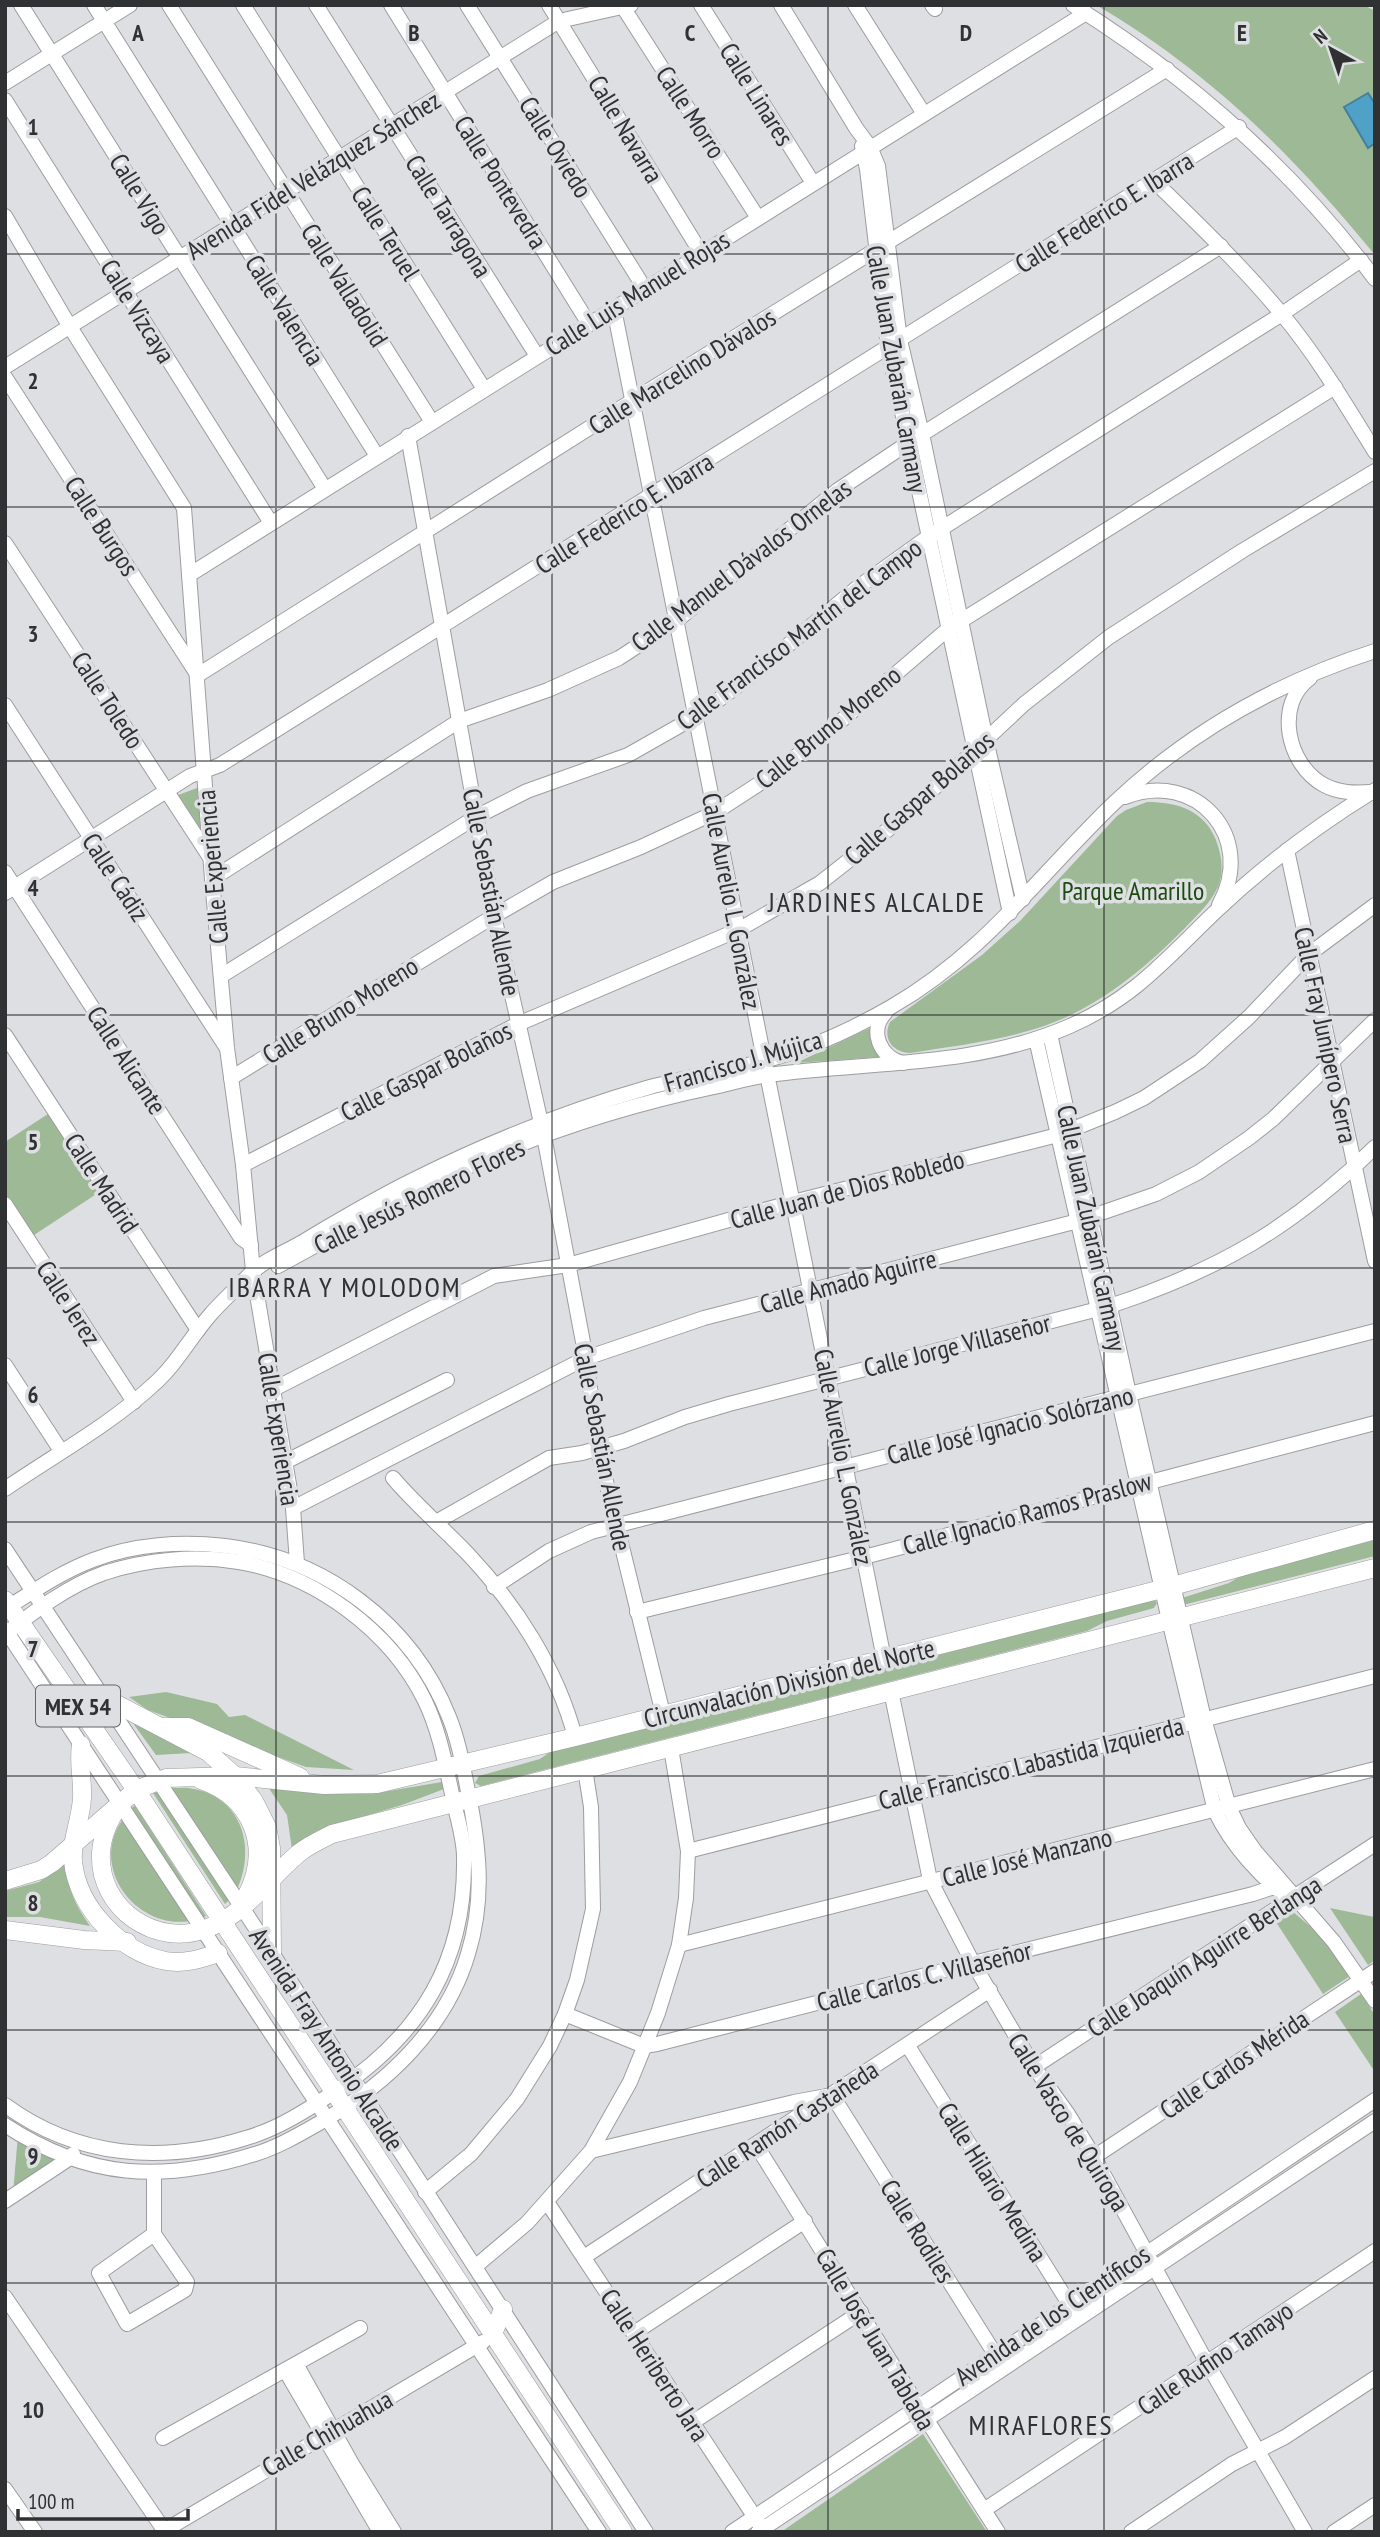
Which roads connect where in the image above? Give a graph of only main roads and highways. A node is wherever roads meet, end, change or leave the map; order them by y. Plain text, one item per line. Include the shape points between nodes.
1 (1375, 1530) edge
2 (1375, 1568) edge
3 (7, 1606) edge
4 (9, 1629) edge
5 (103, 1697) road end
6 (159, 1727) junction
7 (81, 1745) road end
8 (234, 1776) junction
9 (196, 1778) junction
10 (316, 1784) junction
11 (136, 1790) junction
12 (120, 1803) junction
13 (74, 1844) junction
14 (272, 1878) junction
15 (5, 1881) edge
16 (241, 1907) junction
17 (222, 1922) junction
18 (5, 1930) edge
19 (164, 1933) junction
20 (125, 1942) junction
21 (218, 1953) road end
22 (272, 1953) road end
23 (503, 2309) road end
24 (493, 2334) junction
25 (623, 2532) edge

1 - 10 main road, Circunvalación División del Norte via 575,1737 377,1784
2 - 14 main road, Circunvalación División del Norte via 332,1834 304,1849
3 - 4 main road, Avenida Fray Antonio Alcalde / MEX 54
4 - 11 main road, MEX 54
5 - 6 main road
6 - 8 main road via 208,1752
6 - 10 main road via 188,1727
7 - 13 main road via 83,1796
8 - 9 main road, Circunvalación División del Norte
8 - 10 main road, Circunvalación División del Norte
8 - 14 main road via 267,1827
9 - 11 main road, Circunvalación División del Norte via 158,1780
9 - 16 main road, Circunvalación División del Norte via 229,1793 254,1829 256,1874
11 - 12 main road, Circunvalación División del Norte
11 - 17 main road, Avenida Fray Antonio Alcalde
12 - 13 main road, Circunvalación División del Norte
12 - 19 main road, Circunvalación División del Norte via 102,1842 106,1884 127,1915
13 - 15 main road, Circunvalación División del Norte via 41,1870
13 - 20 main road via 73,1860 86,1899
14 - 16 main road, Circunvalación División del Norte
14 - 22 main road
16 - 17 main road, Circunvalación División del Norte
17 - 19 main road, Circunvalación División del Norte via 203,1930
17 - 24 main road, Avenida Fray Antonio Alcalde
18 - 20 main road, Circunvalación División del Norte
19 - 20 main road, Circunvalación División del Norte
20 - 21 main road via 167,1961 190,1961
23 - 24 main road
24 - 25 main road, Avenida Fray Antonio Alcalde

